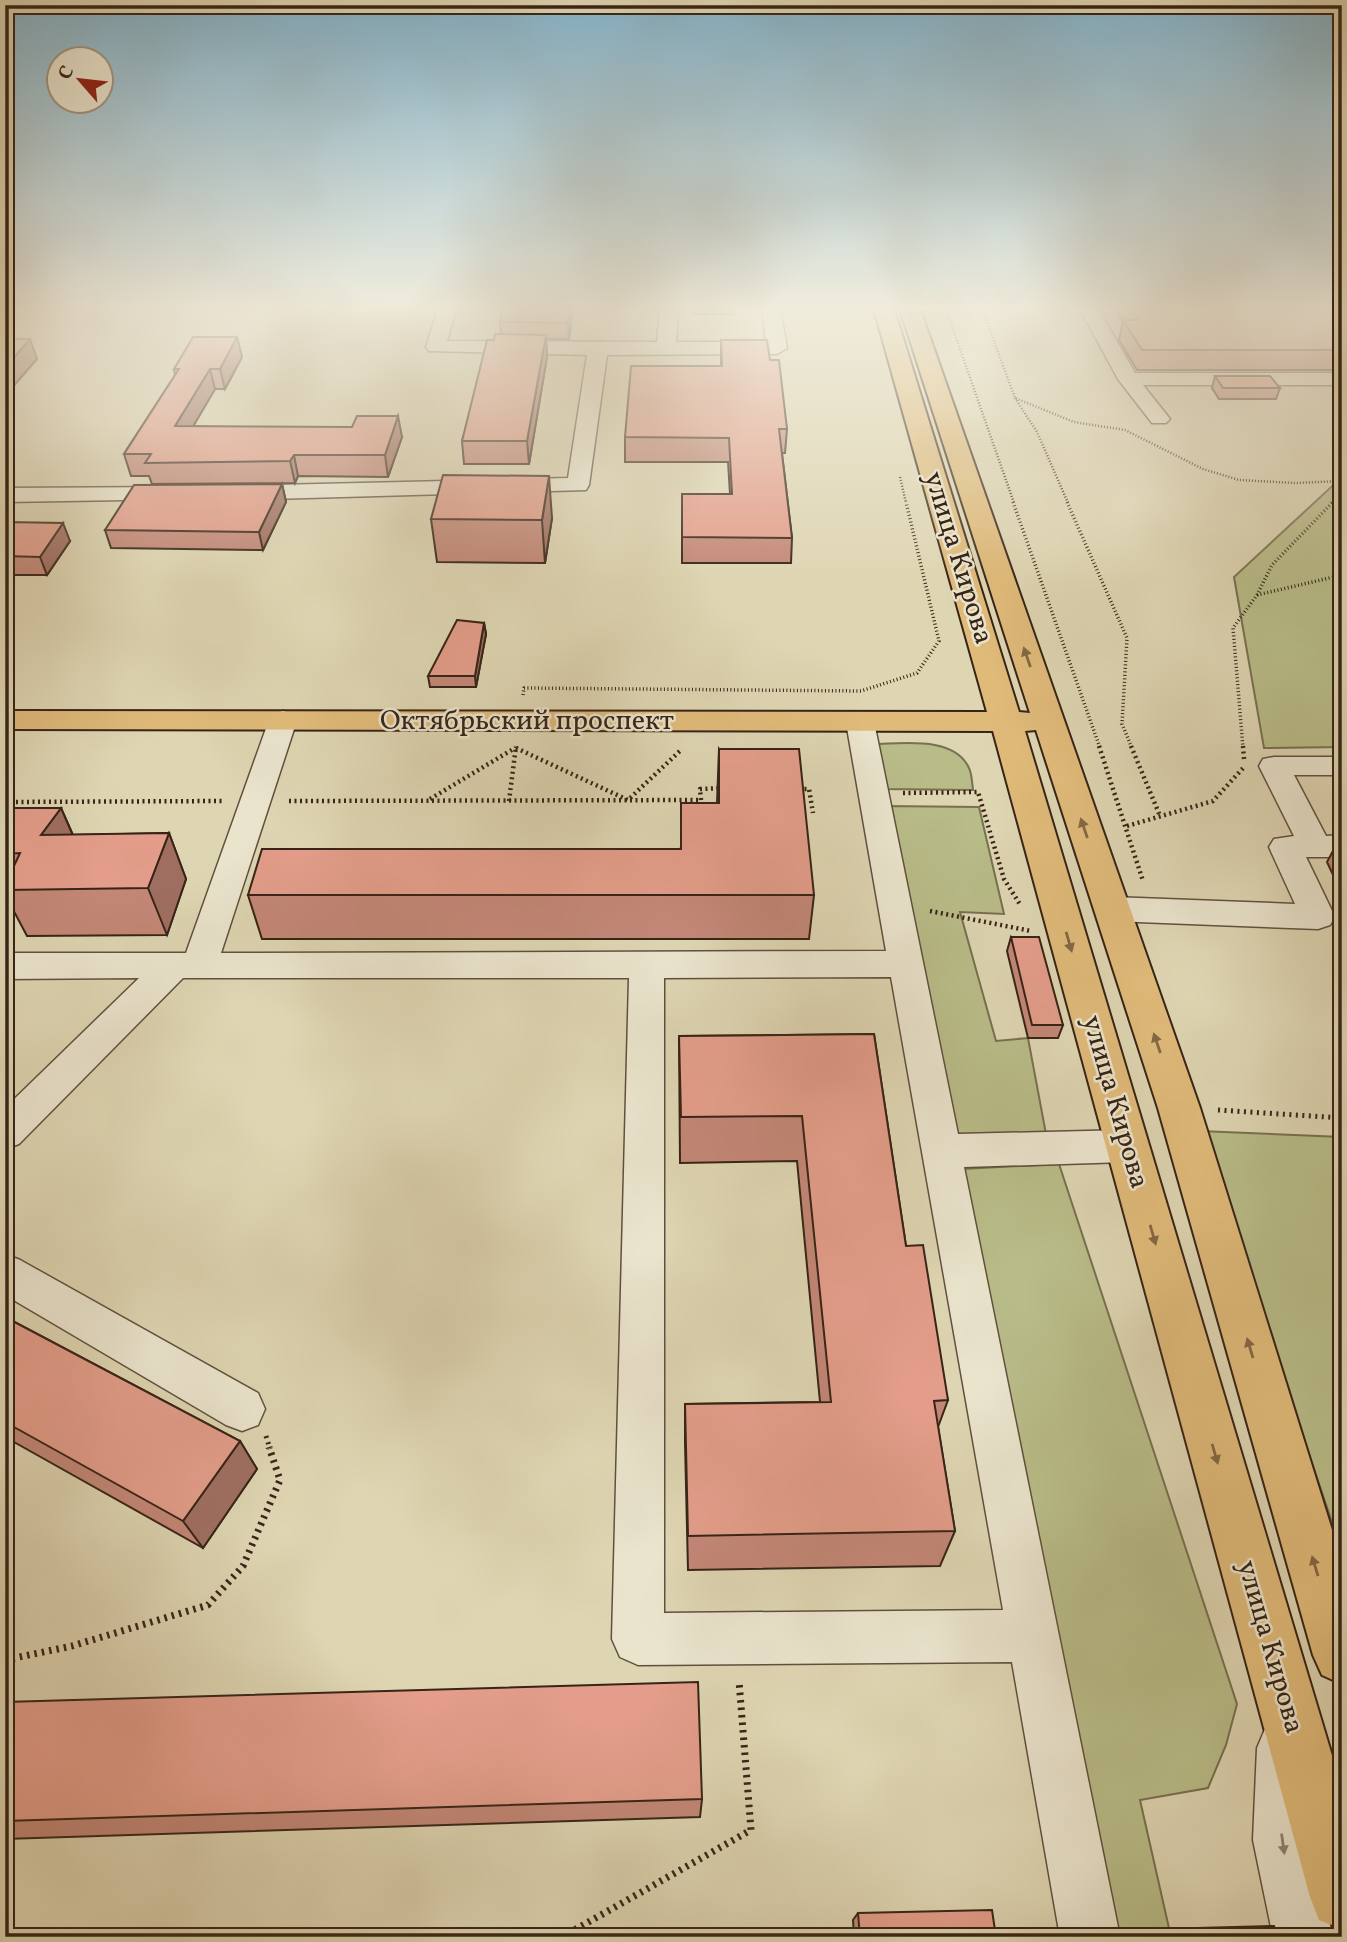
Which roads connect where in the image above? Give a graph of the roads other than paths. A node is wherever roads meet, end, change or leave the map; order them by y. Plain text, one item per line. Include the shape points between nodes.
1 (590, 400) edge
2 (911, 400) edge
3 (941, 400) edge
4 (1144, 400) edge
5 (1159, 419) dead end
6 (5, 495) edge
7 (5, 720) edge
8 (283, 720) junction
9 (860, 722) junction
10 (1006, 722) junction
11 (1049, 722) junction
12 (1342, 766) edge
13 (1328, 846) edge
14 (1112, 909) junction
15 (905, 964) junction
16 (647, 965) junction
17 (5, 966) edge
18 (187, 967) junction
19 (5, 1133) edge
20 (1127, 1146) junction
21 (941, 1151) junction
22 (5, 1273) edge
23 (242, 1409) road end
24 (1033, 1636) junction
25 (1342, 1655) edge
26 (1286, 1702) junction
27 (1342, 1897) edge
28 (1090, 1937) edge
29 (1303, 1937) edge

1 - 6 street via 578,485
2 - 10 main road, улица Кирова
11 -> 3 main road, улица Кирова
4 - 5 street
7 - 8 main road, Октябрьский проспект
8 - 9 main road, Октябрьский проспект via 522,739
8 - 18 street via 256,801
9 - 10 main road, Октябрьский проспект
9 - 15 street
10 - 11 main road, Октябрьский проспект
10 -> 20 main road, улица Кирова
14 -> 11 main road, улица Кирова
12 - 13 street via 1274,766
13 - 14 street via 1285,847 1318,916
25 -> 14 main road, улица Кирова via 1179,1108
15 - 16 street
15 - 21 street
16 - 18 street
16 - 24 street via 638,1639
17 - 18 street
18 - 19 street
20 - 21 street
20 -> 26 main road, улица Кирова
21 - 24 street
22 - 23 street
24 - 28 street
26 - 27 main road, улица Кирова
26 -> 29 street via 1281,1840

